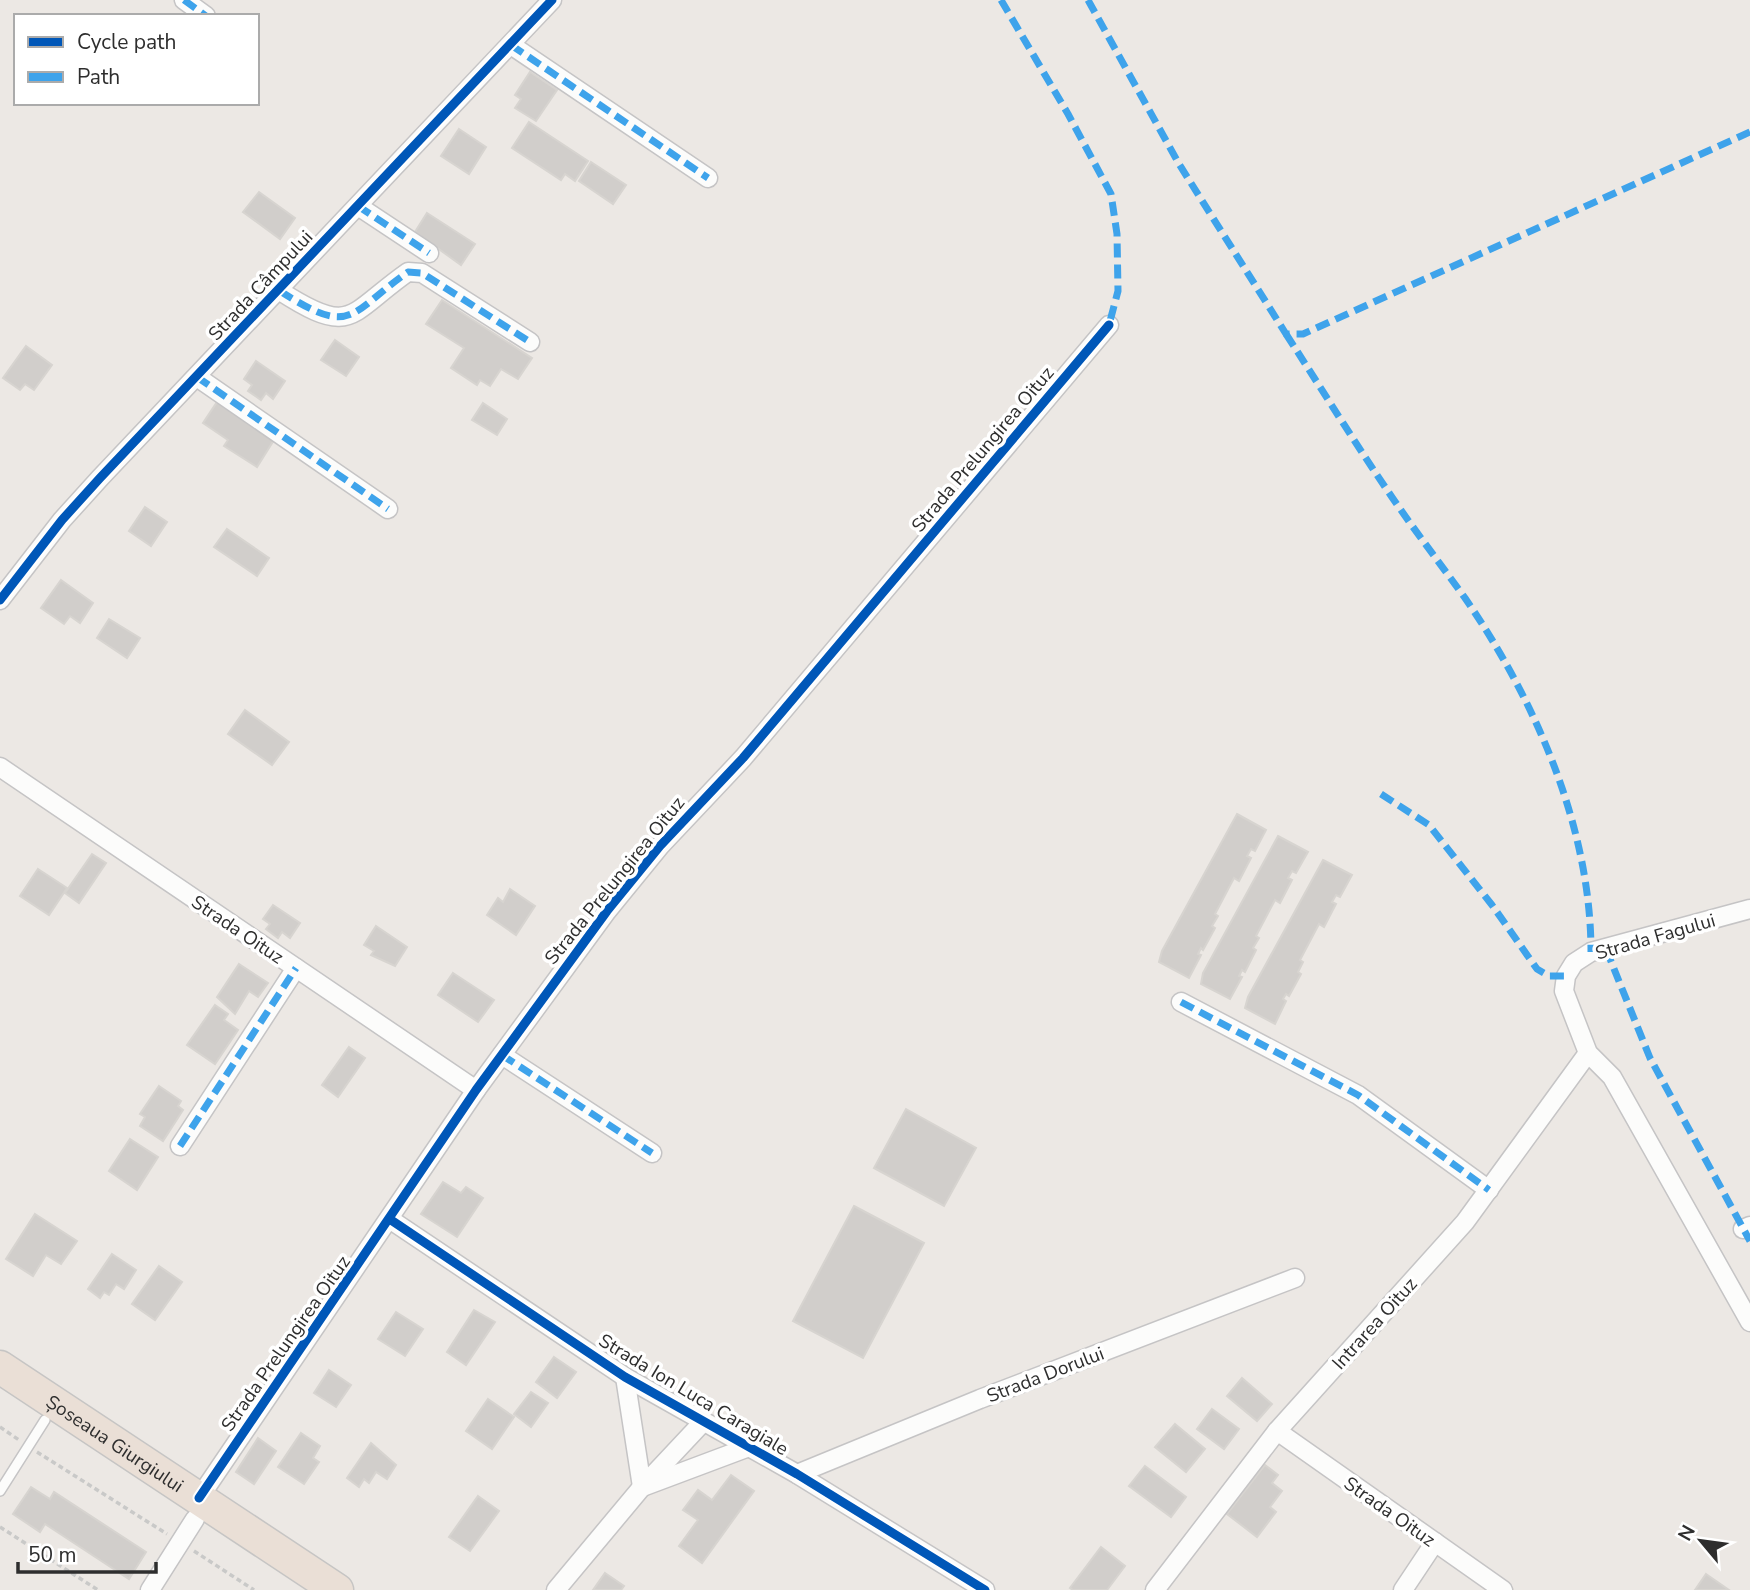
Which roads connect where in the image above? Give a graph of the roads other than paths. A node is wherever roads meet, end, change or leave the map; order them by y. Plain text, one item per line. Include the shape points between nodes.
1 (184, 0) edge
2 (552, 0) edge
3 (203, 14) edge
4 (511, 45) junction
5 (708, 178) dead end
6 (358, 206) junction
7 (429, 253) dead end
8 (280, 291) junction
9 (1110, 325) dead end
10 (530, 342) dead end
11 (197, 377) junction
12 (388, 509) dead end
13 (0, 600) edge
14 (0, 767) edge
15 (1750, 909) edge
16 (296, 968) junction
17 (1181, 1002) dead end
18 (1588, 1052) junction
19 (502, 1055) junction
20 (476, 1090) junction
21 (180, 1146) dead end
22 (652, 1153) dead end
23 (1489, 1190) junction
24 (391, 1220) junction
25 (1295, 1278) dead end
26 (1750, 1322) edge
27 (0, 1367) edge
28 (625, 1377) junction
29 (0, 1390) edge
30 (45, 1420) junction
31 (703, 1422) junction
32 (1277, 1431) junction
33 (749, 1447) junction
34 (797, 1474) junction
35 (642, 1487) junction
36 (0, 1490) edge
37 (191, 1520) junction
38 (1435, 1542) junction
39 (150, 1590) edge
40 (303, 1590) edge
41 (337, 1590) edge
42 (556, 1590) edge
43 (985, 1590) edge
44 (1155, 1590) edge
45 (1402, 1590) edge
46 (1503, 1590) edge

1 - 3 street
2 - 4 street, Strada Câmpului
4 - 5 street
4 - 6 street, Strada Câmpului
6 - 7 street
6 - 8 street, Strada Câmpului
8 - 10 street via 328,317 349,318 408,272 422,272
8 - 11 street, Strada Câmpului
9 - 19 street, Strada Prelungirea Oituz via 743,758 653,855
11 - 12 street
11 - 13 street, Strada Câmpului via 62,520
14 - 16 street, Strada Oituz
15 - 18 street, Strada Fagului via 1591,952 1574,963 1564,991
16 - 20 street, Strada Oituz
16 - 21 street
17 - 23 street via 1357,1095
18 - 23 street, Intrarea Oituz
18 - 26 street via 1612,1077
19 - 20 street, Strada Prelungirea Oituz
19 - 22 street
20 - 24 street, Strada Prelungirea Oituz
23 - 32 street, Intrarea Oituz
24 - 28 street, Strada Ion Luca Caragiale
24 - 37 street, Strada Prelungirea Oituz
25 - 34 street, Strada Dorului
27 - 37 highway, Șoseaua Giurgiului
28 - 31 street, Strada Ion Luca Caragiale
28 - 35 street
29 - 30 highway, Șoseaua Giurgiului
30 - 36 lane
30 - 37 highway, Șoseaua Giurgiului
31 - 33 street, Strada Ion Luca Caragiale
31 - 35 street
32 - 38 street, Strada Oituz
32 - 44 street, Intrarea Oituz
33 - 34 street, Strada Ion Luca Caragiale
33 - 35 street
34 - 43 street, Strada Ion Luca Caragiale
35 - 42 street
37 - 39 street, Strada Prelungirea Oituz
37 - 40 highway, Șoseaua Giurgiului
37 - 41 highway, Șoseaua Giurgiului
38 - 45 street
38 - 46 street, Strada Oituz

